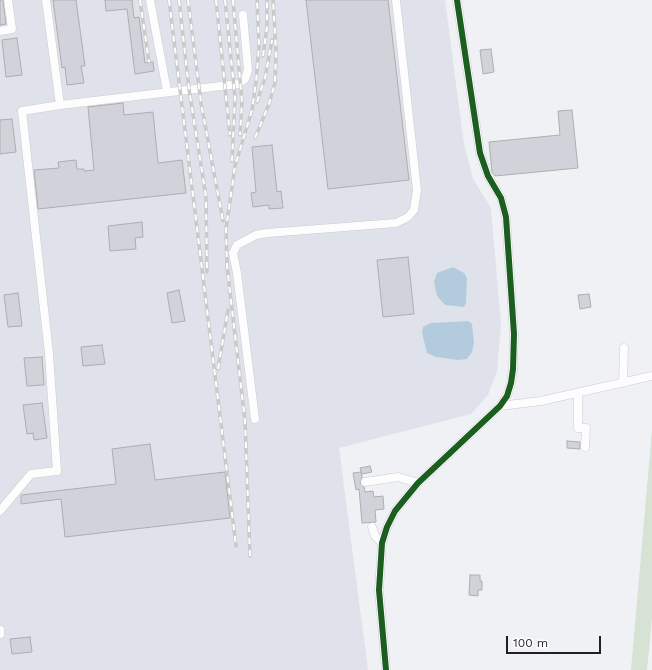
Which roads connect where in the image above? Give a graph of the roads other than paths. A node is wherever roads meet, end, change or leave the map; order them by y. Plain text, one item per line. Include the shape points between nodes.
1 (8, 0) edge
2 (46, 0) edge
3 (150, 0) edge
4 (396, 0) edge
5 (457, 0) edge
6 (243, 15) dead end
7 (0, 31) edge
8 (168, 91) junction
9 (60, 105) junction
10 (624, 348) dead end
11 (652, 376) edge
12 (623, 383) junction
13 (578, 394) junction
14 (500, 406) junction
15 (255, 419) dead end
16 (585, 447) dead end
17 (365, 482) dead end
18 (418, 483) junction
19 (0, 511) edge
20 (372, 528) dead end
21 (382, 543) junction
22 (0, 630) edge
23 (0, 634) edge
24 (386, 670) edge

1 - 7 street via 12,29
2 - 9 street
3 - 8 street
4 - 15 street via 417,190 414,210 408,217 396,223 267,233 256,235 237,245 233,253
5 - 14 street via 480,153 488,176 501,198 506,217 514,362 507,396
6 - 8 street via 248,65 244,79 238,84
8 - 9 street
9 - 19 street via 22,111 49,354 57,471 31,474
10 - 12 street
11 - 12 street
12 - 13 street
13 - 14 street via 541,402
13 - 16 street via 578,428 586,428
14 - 18 street
17 - 18 street via 398,477
18 - 21 street via 395,511
20 - 21 street
21 - 24 street via 378,590
22 - 23 street

